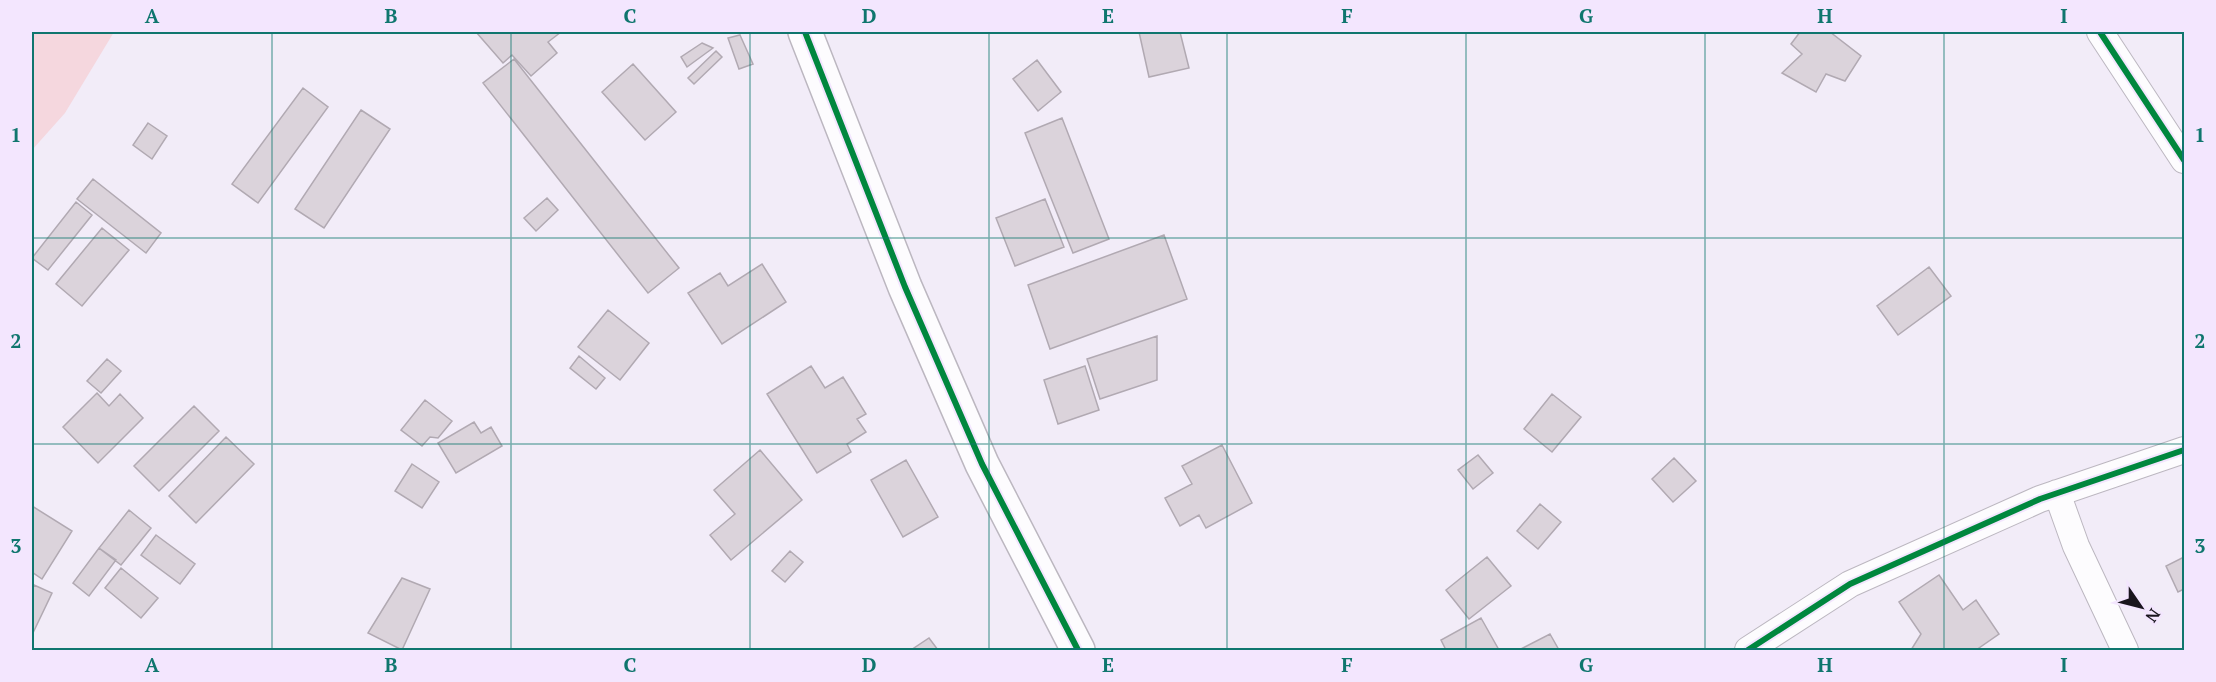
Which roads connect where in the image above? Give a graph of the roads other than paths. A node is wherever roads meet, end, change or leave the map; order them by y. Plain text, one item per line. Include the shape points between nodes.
1 (805, 32) edge
2 (2100, 32) edge
3 (2184, 160) edge
4 (2184, 450) edge
5 (2057, 493) junction
6 (1078, 651) edge
7 (1748, 651) edge
8 (2125, 651) edge

1 - 6 street via 905,287 982,464
2 - 3 street
4 - 5 street
5 - 7 street via 1850,584
5 - 8 street via 2076,546

